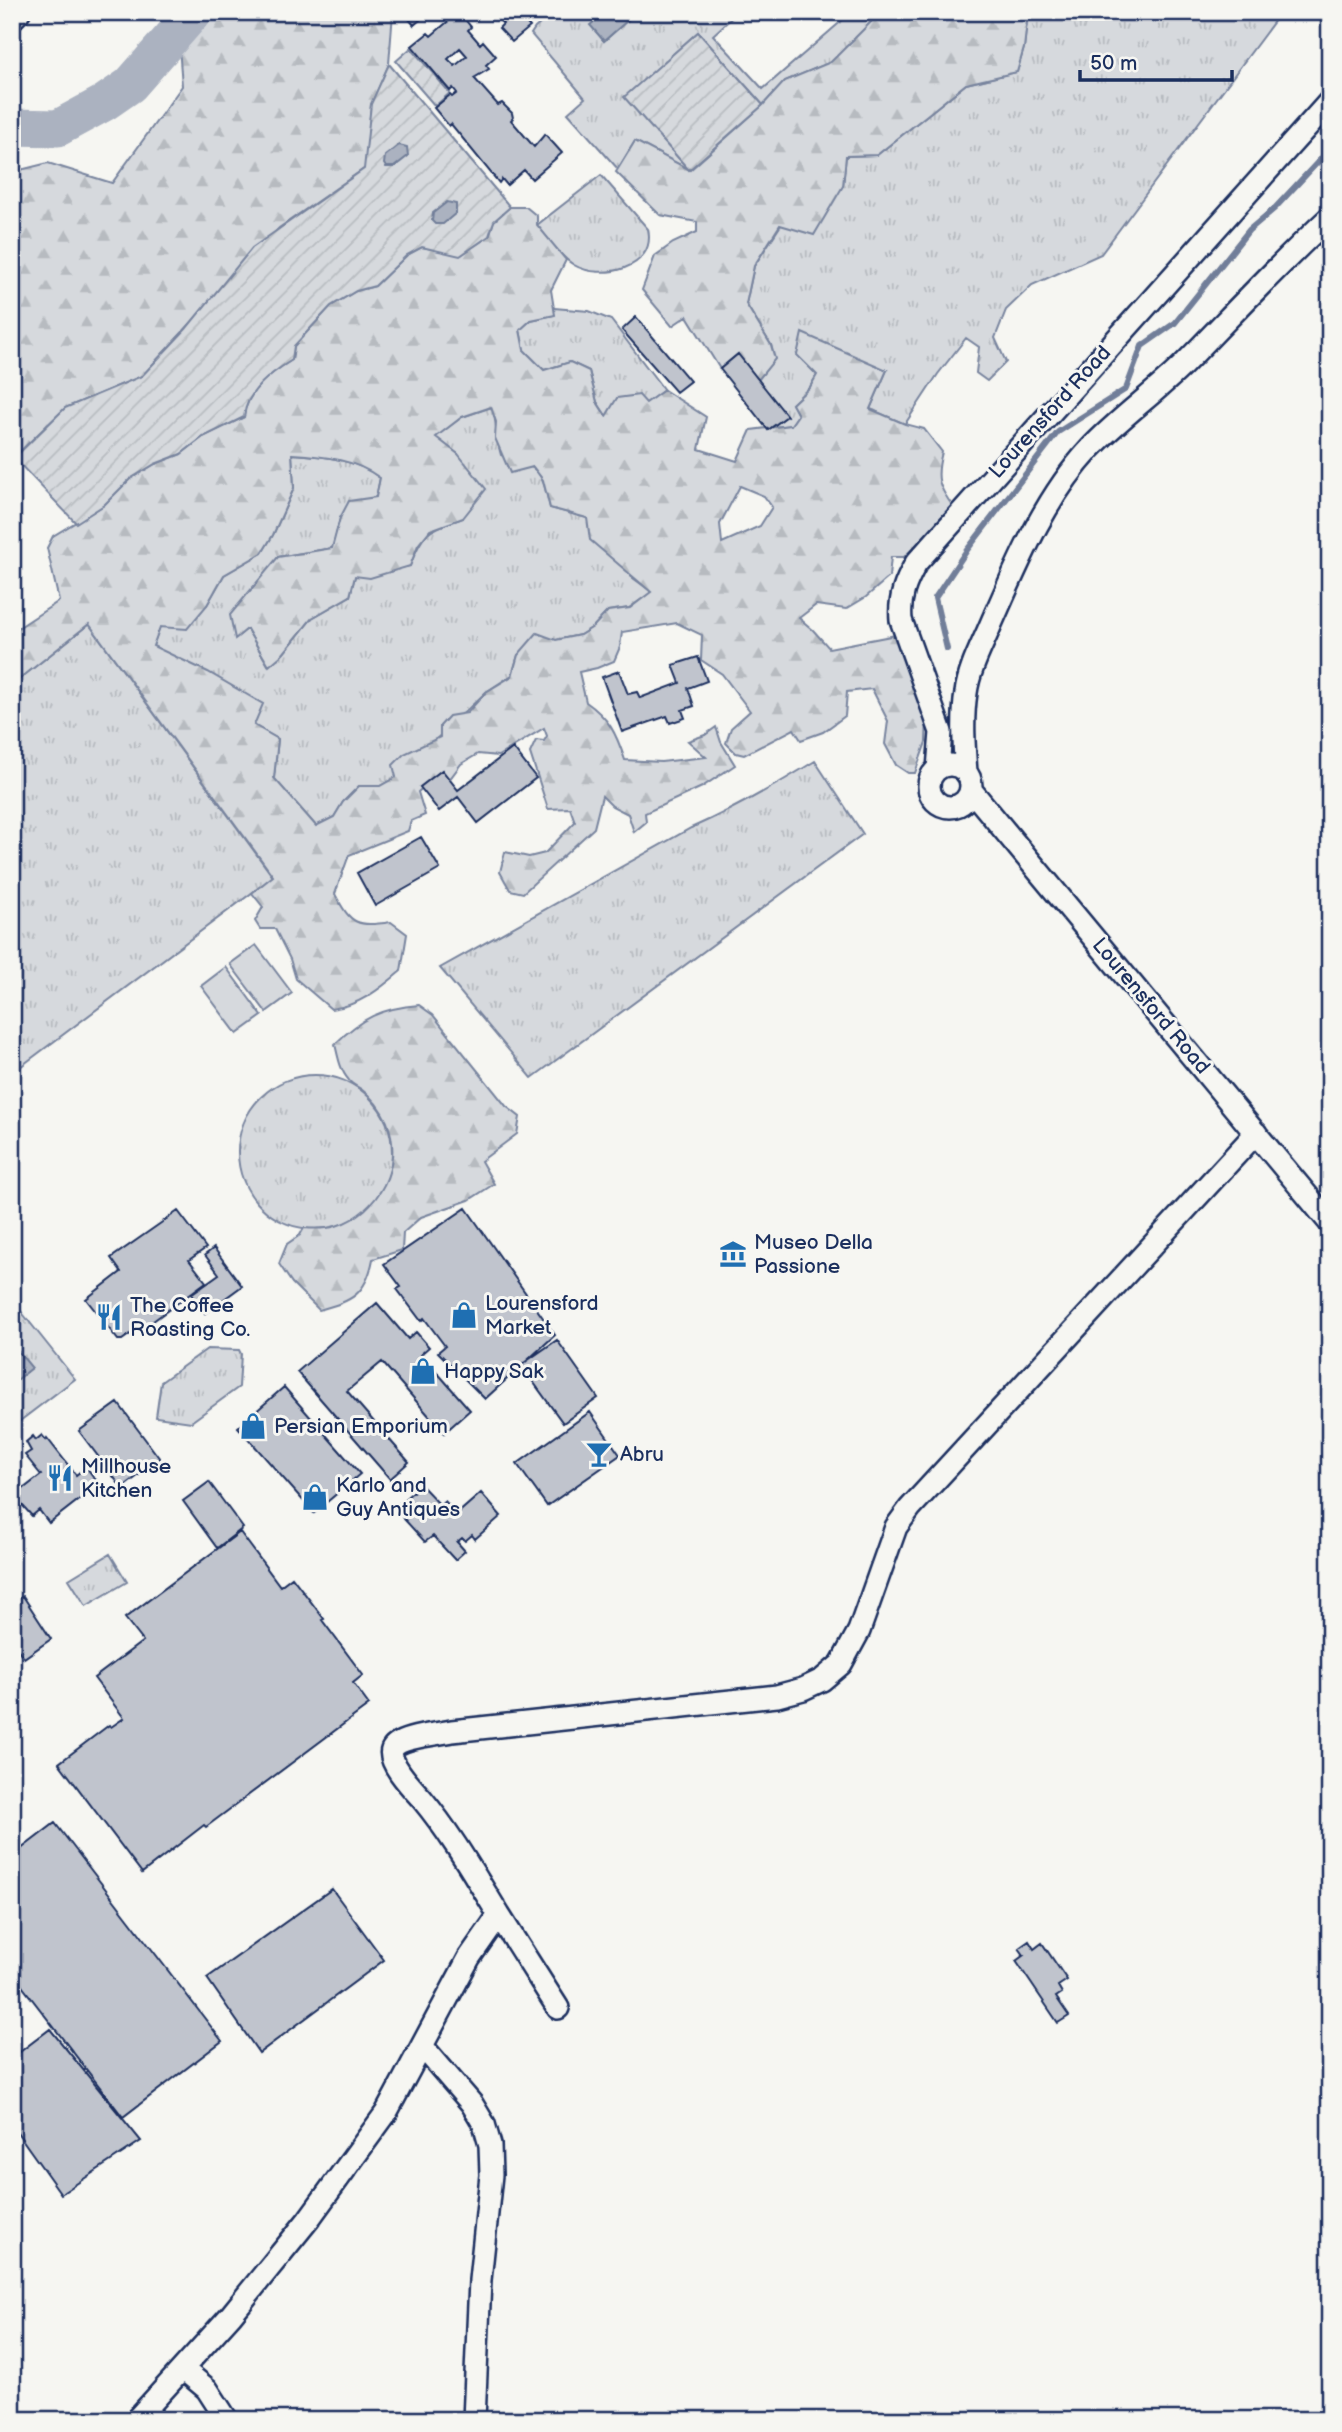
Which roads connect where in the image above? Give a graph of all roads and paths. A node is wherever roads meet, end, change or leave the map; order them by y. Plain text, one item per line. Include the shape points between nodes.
1 (19, 12) edge
2 (12, 19) edge
3 (1330, 101) edge
4 (1330, 217) edge
5 (939, 769) junction
6 (969, 781) junction
7 (1255, 1133) junction
8 (1330, 1223) edge
9 (499, 1916) junction
10 (558, 2008) dead end
11 (422, 2047) junction
12 (183, 2369) junction
13 (136, 2420) edge
14 (227, 2420) edge
15 (474, 2420) edge

1 - 2 street
3 - 5 street, Lourensford Road via 916,563 903,587 901,612 941,732
4 - 6 street via 1181,366 1119,420 1046,509 972,668 963,727
5 - 6 street via 958,767
5 - 6 street via 929,786 931,795 945,807 968,798
6 - 7 street, Lourensford Road
7 - 8 street, Lourensford Road
7 - 9 street via 910,1508 896,1527 851,1649 836,1670 803,1689 777,1696 452,1731 411,1739 393,1748 396,1766 435,1814
9 - 10 street
9 - 11 street via 469,1958
11 - 12 street via 386,2113 308,2220
11 - 15 street via 472,2104 490,2145
12 - 13 street
12 - 14 street via 207,2389

